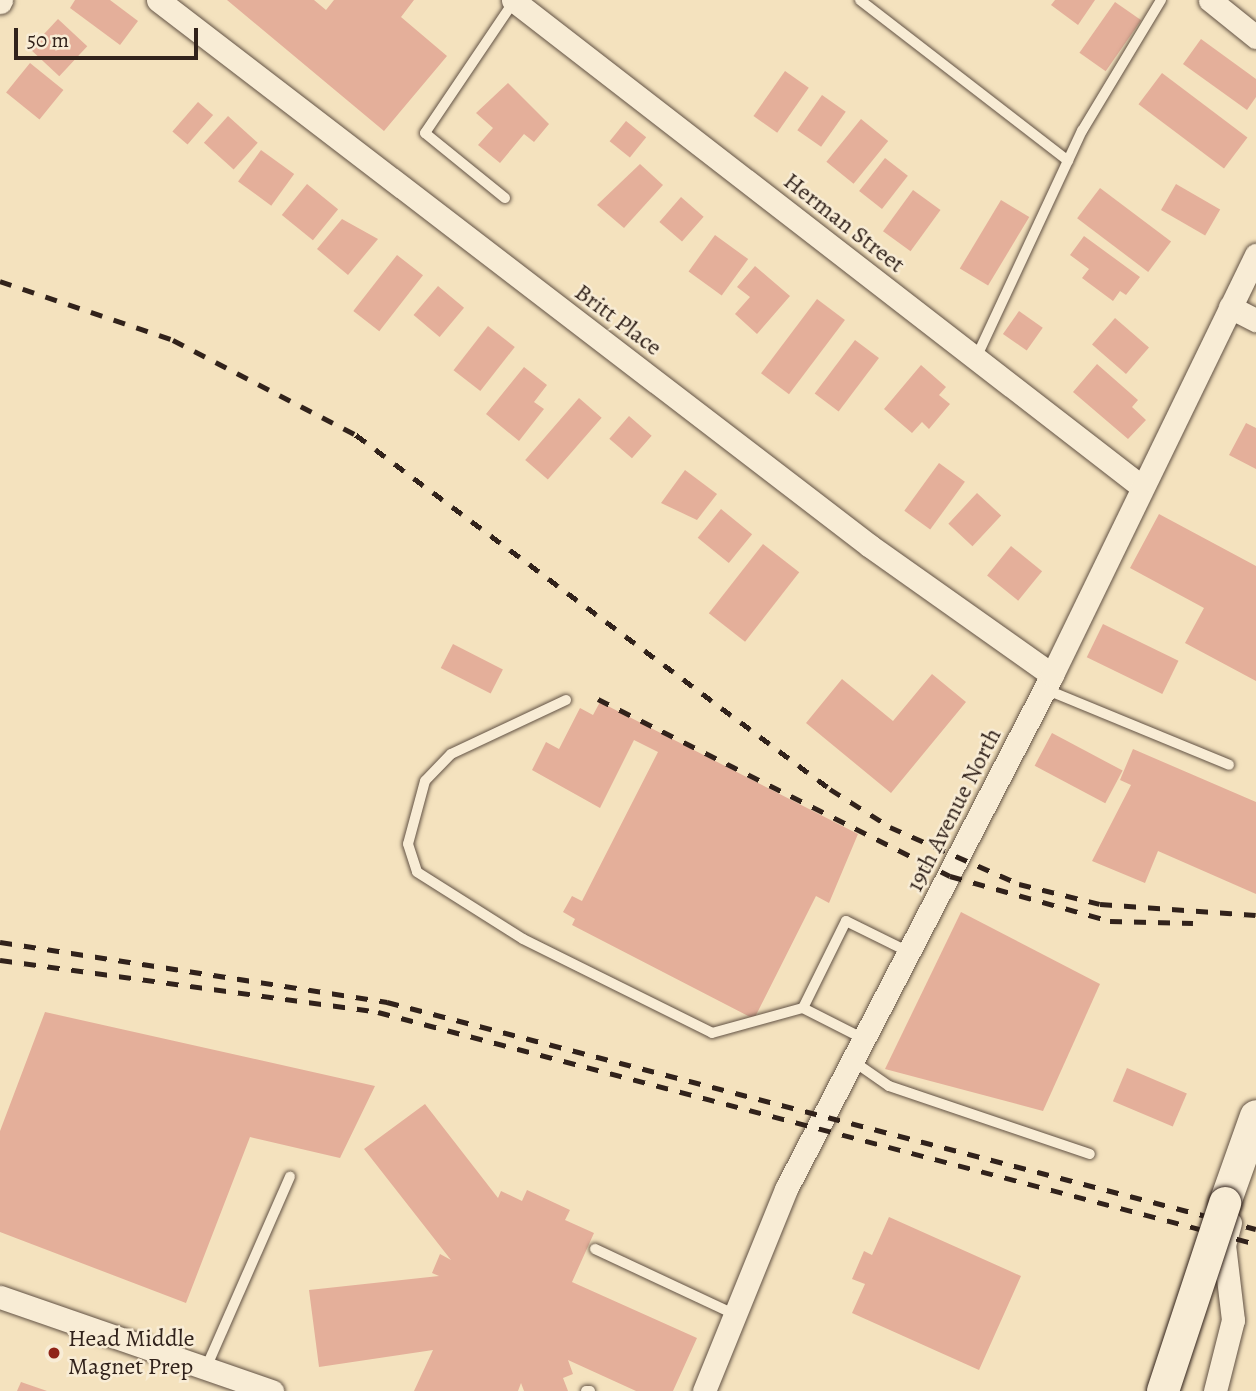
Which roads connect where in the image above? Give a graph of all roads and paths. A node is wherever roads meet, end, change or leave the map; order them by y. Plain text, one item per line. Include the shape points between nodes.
1 (158, 0) edge
2 (860, 0) edge
3 (1161, 0) edge
4 (1210, 0) edge
5 (514, 1) edge
6 (1256, 37) edge
7 (1068, 162) junction
8 (505, 198) dead end
9 (1256, 255) edge
10 (1230, 307) junction
11 (1256, 320) edge
12 (976, 358) junction
13 (1142, 487) junction
14 (1048, 682) junction
15 (566, 701) dead end
16 (1230, 765) dead end
17 (910, 953) junction
18 (803, 1007) junction
19 (864, 1039) junction
20 (853, 1061) junction
21 (1256, 1116) edge
22 (1090, 1154) dead end
23 (1256, 1158) edge
24 (290, 1177) dead end
25 (594, 1249) dead end
26 (0, 1297) edge
27 (738, 1316) junction
28 (206, 1368) junction
29 (272, 1391) edge
30 (704, 1391) edge
31 (1163, 1391) edge
32 (1215, 1391) edge

1 - 14 street, Britt Place
2 - 7 lane
3 - 7 lane
4 - 6 street
5 - 8 lane via 425,133
5 - 12 street, Herman Street
7 - 12 lane
9 - 10 street, 19th Avenue North
10 - 11 street
10 - 13 street, 19th Avenue North
12 - 13 street, Herman Street
13 - 14 street, 19th Avenue North
14 - 16 lane
14 - 17 street, 19th Avenue North
15 - 18 lane via 451,754 425,781 408,844 417,872 523,939 712,1033
17 - 18 lane via 846,921
17 - 19 street, 19th Avenue North
18 - 19 lane
19 - 20 street, 19th Avenue North
20 - 22 lane via 889,1086
20 - 27 street, 19th Avenue North via 786,1189
21 - 31 main road, bridge
23 - 32 street via 1224,1245 1233,1320
24 - 28 lane
25 - 27 lane
26 - 28 street
27 - 30 street, 19th Avenue North
28 - 29 street

